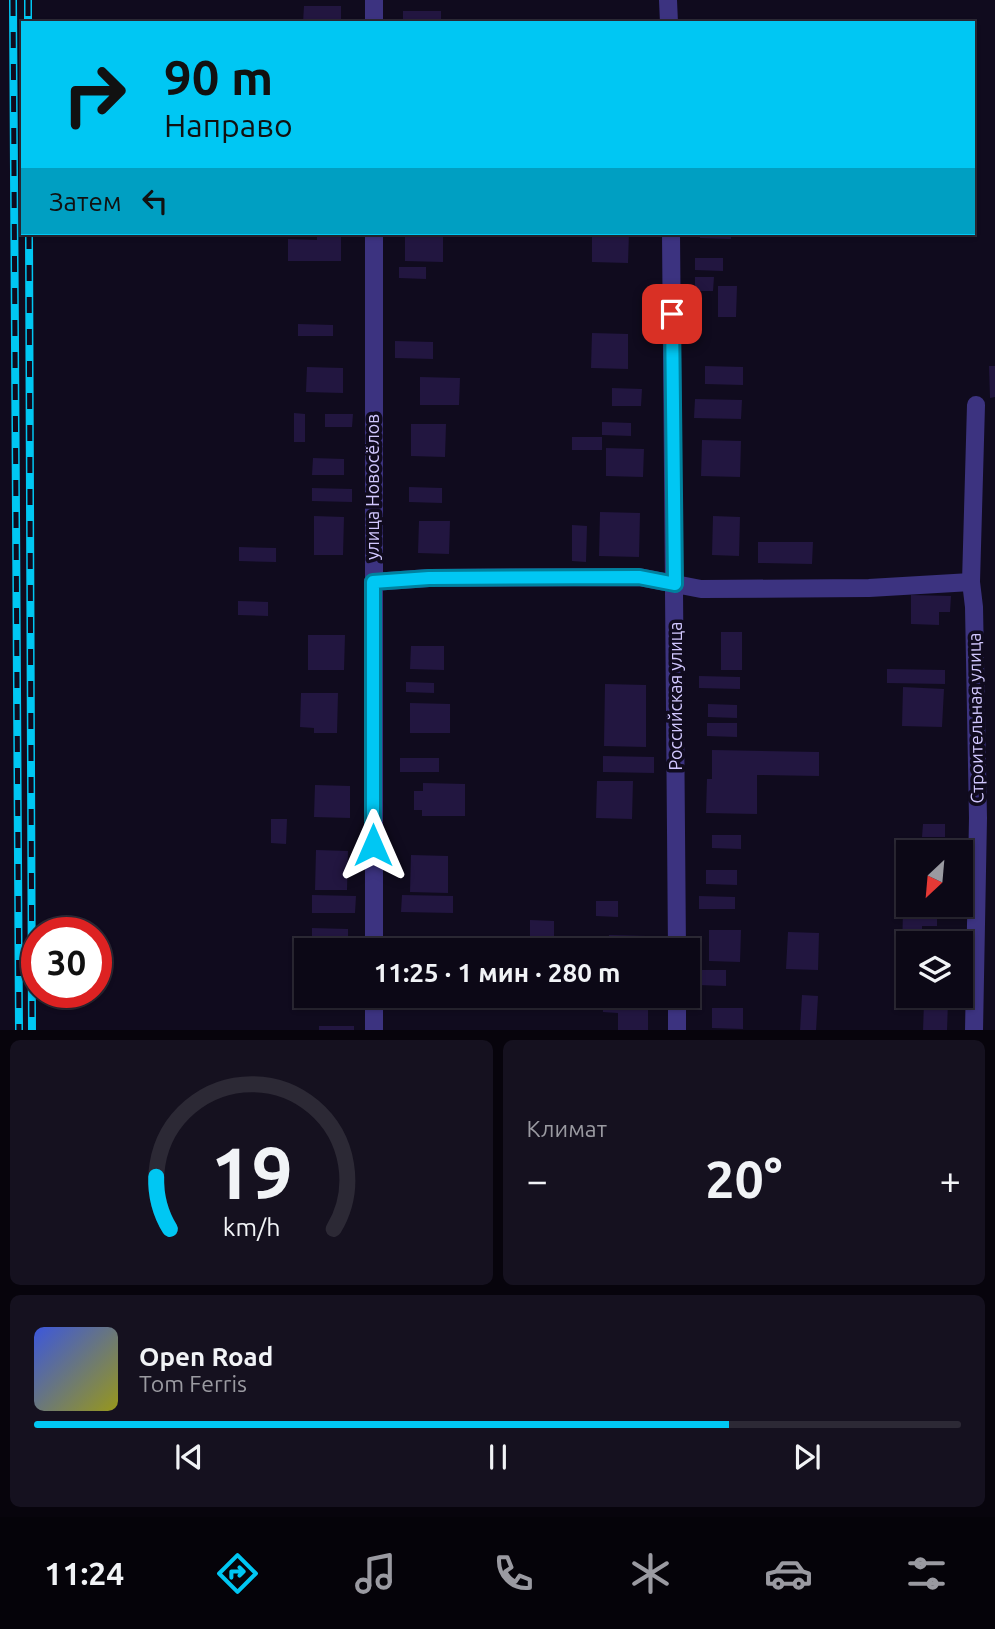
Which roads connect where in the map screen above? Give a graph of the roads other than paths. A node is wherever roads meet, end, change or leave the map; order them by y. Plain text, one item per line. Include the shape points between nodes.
1 (374, 0) edge
2 (668, 0) edge
3 (374, 21) edge
4 (669, 21) edge
5 (374, 235) edge
6 (671, 235) edge
7 (976, 405) dead end
8 (373, 582) junction
9 (971, 582) junction
10 (675, 584) junction
11 (374, 938) edge
12 (677, 938) edge
13 (374, 1008) edge
14 (677, 1008) edge
15 (374, 1030) edge
16 (677, 1030) edge
17 (974, 1030) edge

1 - 3 street
2 - 4 street
5 - 8 street, улица Новосёлов
6 - 10 street, Российская улица
7 - 9 street, Строительная улица
8 - 10 street via 639,577
8 - 11 street, улица Новосёлов
9 - 10 street via 855,588 701,589
9 - 17 street, Строительная улица via 978,818
10 - 12 street, Российская улица
13 - 15 street
14 - 16 street

